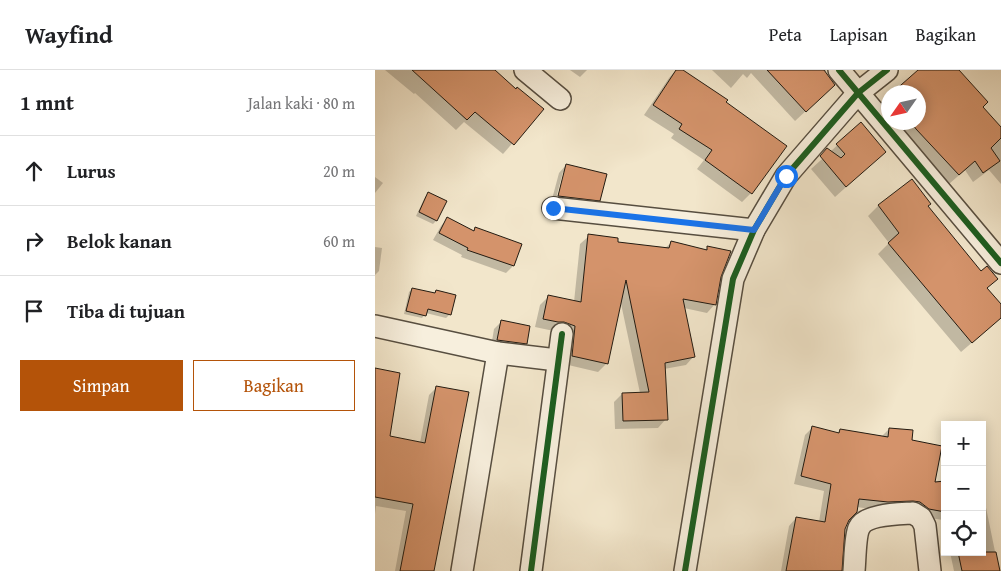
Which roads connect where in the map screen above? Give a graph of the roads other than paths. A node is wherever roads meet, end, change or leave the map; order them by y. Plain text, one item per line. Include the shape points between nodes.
1 (525, 70) edge
2 (839, 70) edge
3 (887, 70) edge
4 (859, 93) junction
5 (560, 99) dead end
6 (553, 208) dead end
7 (754, 230) junction
8 (1001, 263) edge
9 (375, 326) edge
10 (562, 334) dead end
11 (498, 353) junction
12 (557, 360) junction
13 (462, 571) edge
14 (531, 571) edge
15 (685, 571) edge
16 (854, 571) edge
17 (930, 571) edge

1 - 5 street
2 - 4 street
3 - 4 street
4 - 7 street via 786,176
4 - 8 street
6 - 7 street
7 - 15 street via 733,280
9 - 11 street
10 - 12 street
11 - 12 street
11 - 13 street
12 - 14 street
16 - 17 street via 859,528 865,521 873,517 913,513 925,526

